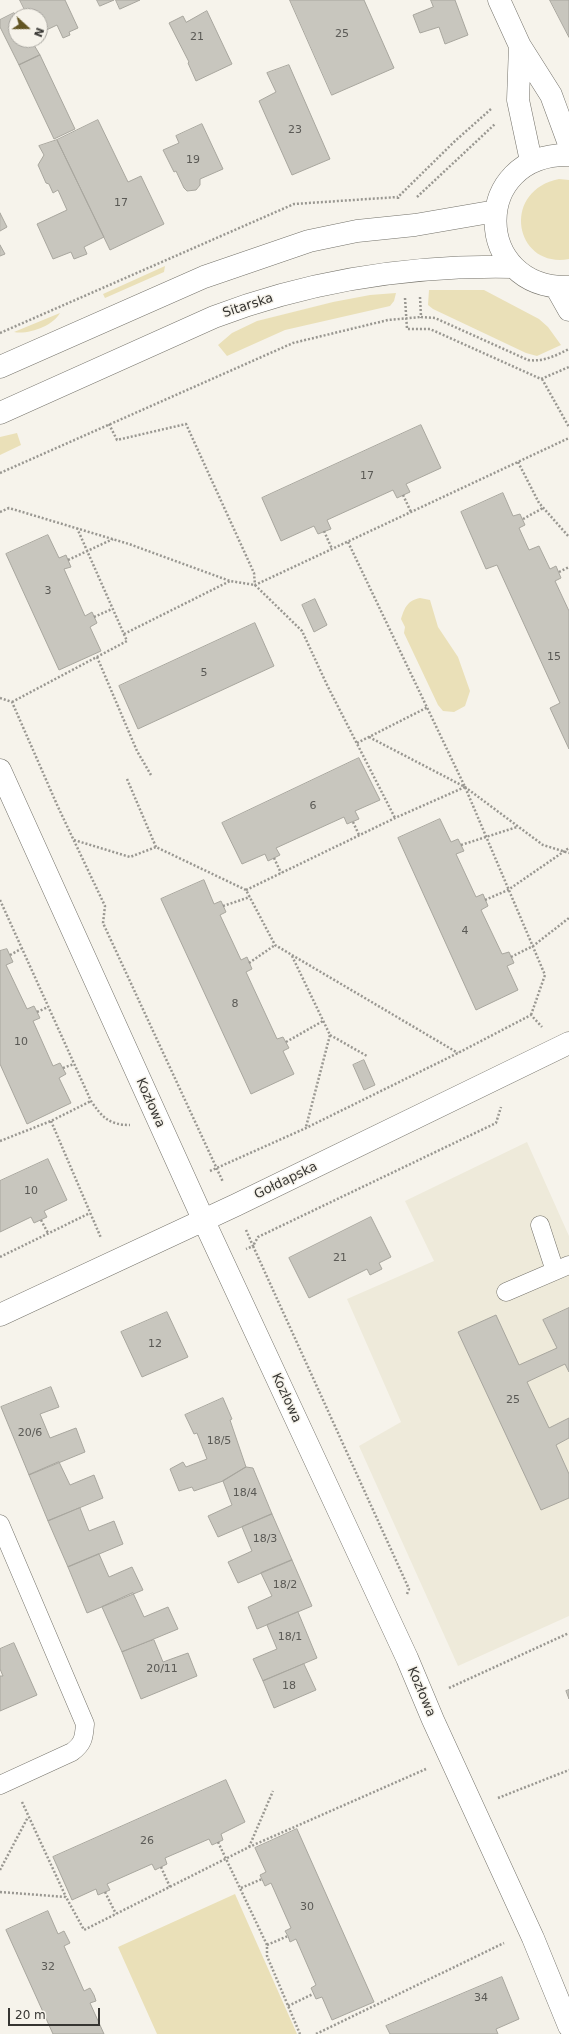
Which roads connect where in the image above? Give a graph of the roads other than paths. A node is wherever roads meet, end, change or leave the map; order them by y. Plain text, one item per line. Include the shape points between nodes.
1 (499, 0) edge
2 (520, 46) junction
3 (569, 144) edge
4 (569, 155) edge
5 (531, 161) junction
6 (496, 211) junction
7 (513, 267) junction
8 (562, 287) edge
9 (569, 310) edge
10 (0, 367) edge
11 (0, 413) edge
12 (0, 770) edge
13 (569, 1043) edge
14 (203, 1219) junction
15 (540, 1225) dead end
16 (562, 1268) edge
17 (506, 1292) dead end
18 (0, 1314) edge
19 (0, 1524) edge
20 (6, 1782) edge
21 (569, 2026) edge

1 - 2 street
2 - 3 street via 551,95
2 - 5 street via 518,100
4 - 5 street via 552,154
5 - 6 street via 514,174 502,191
6 - 7 street via 496,231 502,250
6 - 10 street via 309,241 204,277
7 - 8 street via 525,277 540,284
7 - 11 street, Sitarska via 403,273 339,282 248,304 160,340
8 - 9 street
12 - 14 street, Kozłowa
13 - 14 street, Gołdapska
14 - 18 street, Gołdapska
14 - 21 street, Kozłowa via 407,1658 533,1938
15 - 16 lane
16 - 17 lane
19 - 20 lane via 85,1724 81,1745 72,1752

